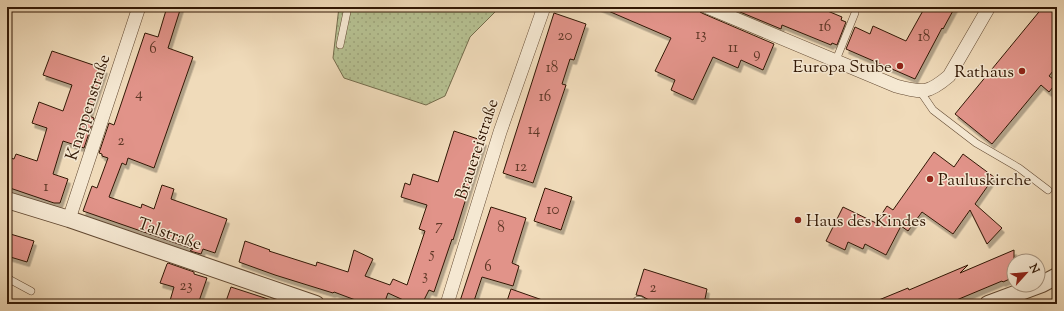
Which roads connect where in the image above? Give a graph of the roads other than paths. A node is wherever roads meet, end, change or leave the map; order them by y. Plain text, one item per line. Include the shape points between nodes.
1 (139, 7) edge
2 (348, 7) edge
3 (544, 7) edge
4 (707, 7) edge
5 (855, 7) edge
6 (989, 7) edge
7 (340, 45) dead end
8 (836, 60) junction
9 (920, 92) junction
10 (1048, 190) dead end
11 (8, 203) edge
12 (69, 219) junction
13 (1057, 276) edge
14 (7, 278) edge
15 (31, 291) dead end
16 (316, 304) edge
17 (447, 304) edge
18 (988, 304) edge

1 - 12 street, Knappenstraße
2 - 7 lane
3 - 17 street, Brauereistraße via 500,132
4 - 8 street
5 - 8 lane via 855,13
6 - 9 street via 949,76 930,90
8 - 9 street via 896,86
9 - 10 lane via 933,110 976,143 1019,168
11 - 12 street, Talstraße
12 - 16 street, Talstraße
13 - 18 street
14 - 15 lane

